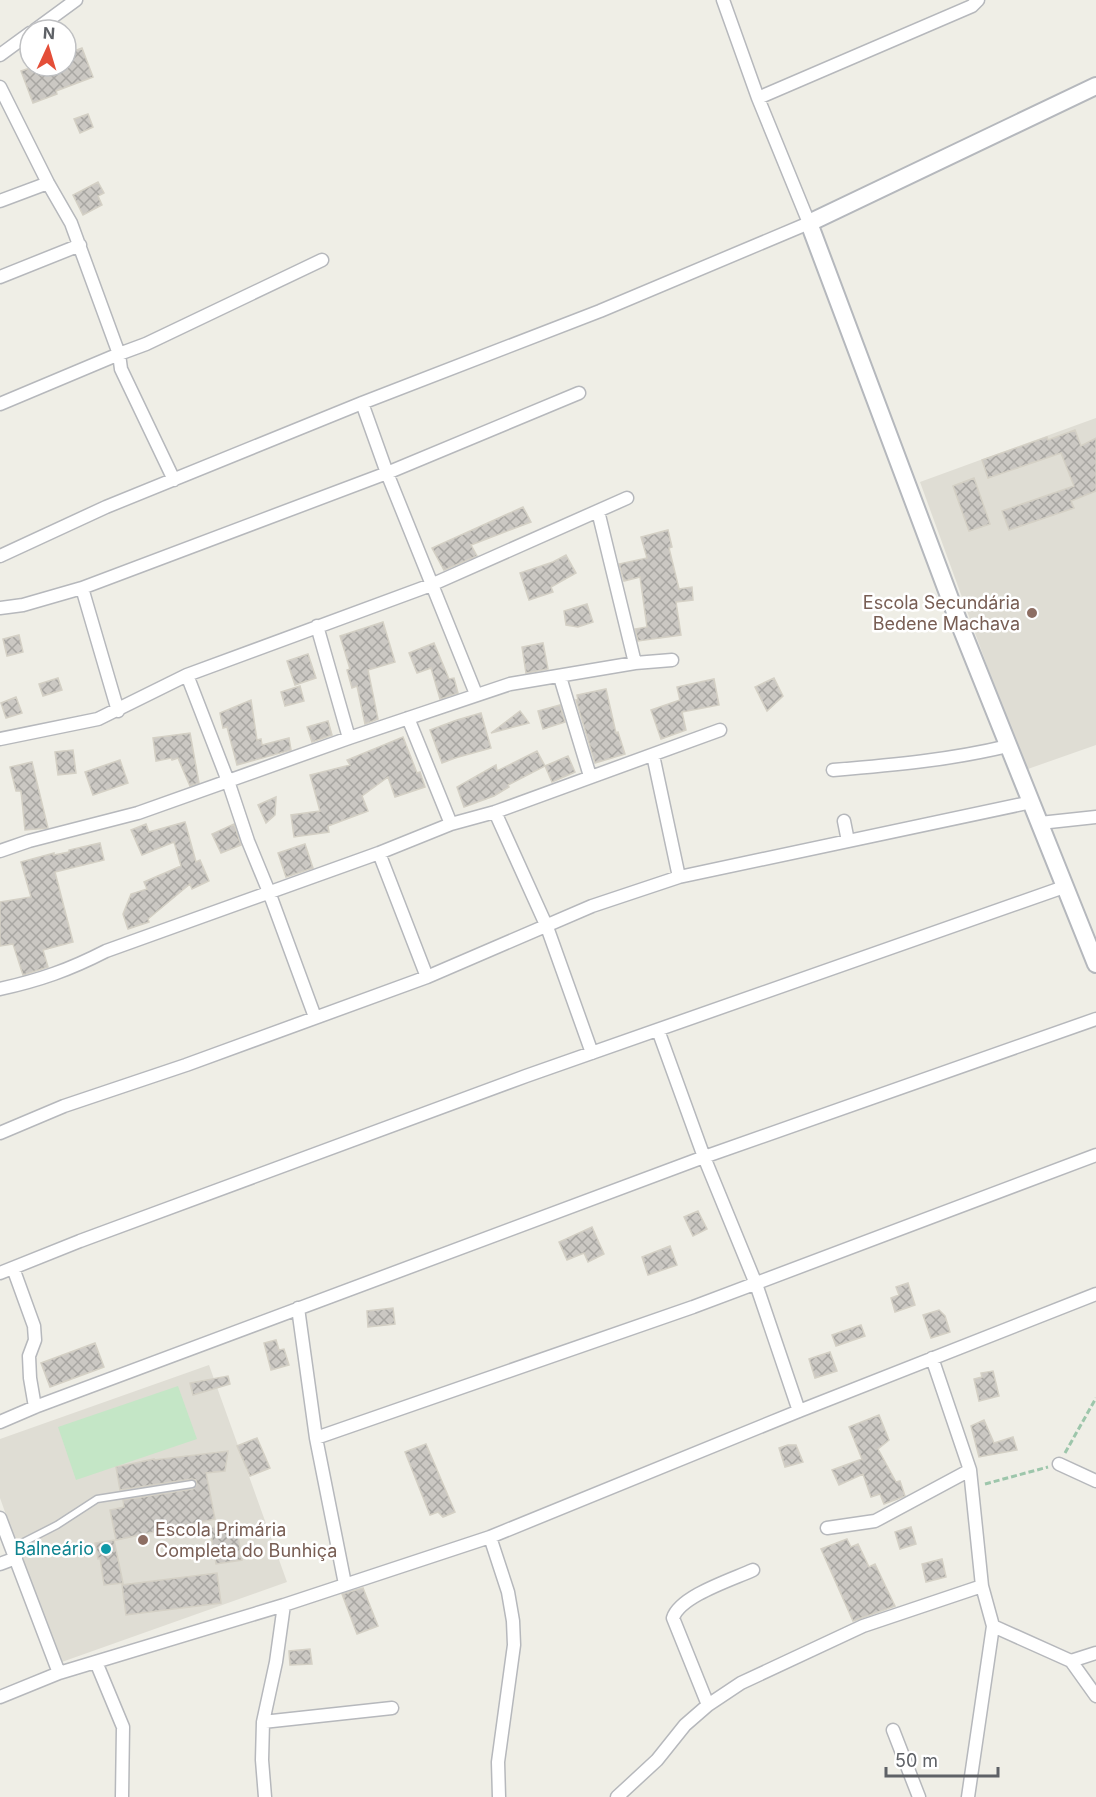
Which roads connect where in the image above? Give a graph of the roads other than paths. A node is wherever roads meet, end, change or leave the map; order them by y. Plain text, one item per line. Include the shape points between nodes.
1 (76, 0) edge
2 (723, 0) edge
3 (978, 0) edge
4 (51, 18) edge
5 (18, 42) edge
6 (0, 55) edge
7 (1096, 86) edge
8 (0, 87) edge
9 (759, 98) junction
10 (48, 183) junction
11 (0, 201) edge
12 (809, 223) junction
13 (80, 245) junction
14 (322, 260) dead end
15 (0, 277) edge
16 (119, 354) junction
17 (579, 393) dead end
18 (362, 403) junction
19 (0, 404) edge
20 (387, 473) junction
21 (174, 480) junction
22 (627, 498) dead end
23 (598, 511) junction
24 (0, 556) edge
25 (431, 585) junction
26 (82, 588) junction
27 (0, 608) edge
28 (317, 626) junction
29 (672, 660) dead end
30 (635, 663) junction
31 (187, 675) junction
32 (560, 677) junction
33 (476, 694) junction
34 (118, 711) junction
35 (408, 718) junction
36 (720, 730) dead end
37 (349, 738) junction
38 (0, 739) edge
39 (1008, 746) junction
40 (653, 755) junction
41 (833, 770) dead end
42 (590, 776) junction
43 (228, 781) junction
44 (1032, 802) junction
45 (495, 812) junction
46 (1096, 816) edge
47 (844, 820) dead end
48 (1040, 823) junction
49 (451, 824) junction
50 (848, 841) junction
51 (0, 850) edge
52 (379, 853) junction
53 (679, 877) junction
54 (1064, 887) junction
55 (269, 892) junction
56 (547, 927) junction
57 (1096, 964) edge
58 (427, 977) junction
59 (0, 989) edge
60 (315, 1017) junction
61 (1096, 1020) edge
62 (658, 1030) junction
63 (592, 1053) junction
64 (0, 1133) edge
65 (1096, 1155) edge
66 (704, 1156) junction
67 (4, 1270) edge
68 (756, 1284) junction
69 (1096, 1294) edge
70 (298, 1308) junction
71 (932, 1358) junction
72 (35, 1407) junction
73 (799, 1411) junction
74 (0, 1422) edge
75 (316, 1438) junction
76 (1059, 1464) road end
77 (970, 1470) junction
78 (1096, 1480) edge
79 (192, 1484) dead end
80 (0, 1518) edge
81 (827, 1528) dead end
82 (490, 1537) junction
83 (14, 1554) junction
84 (0, 1564) edge
85 (753, 1570) dead end
86 (345, 1584) junction
87 (982, 1586) junction
88 (284, 1605) junction
89 (993, 1626) junction
90 (1096, 1653) edge
91 (1071, 1661) junction
92 (96, 1662) junction
93 (59, 1673) junction
94 (1096, 1696) edge
95 (0, 1697) edge
96 (708, 1705) junction
97 (392, 1708) dead end
98 (263, 1722) junction
99 (892, 1730) dead end
100 (122, 1797) edge
101 (265, 1797) edge
102 (499, 1797) edge
103 (617, 1797) edge
104 (919, 1797) edge
105 (968, 1797) edge

1 - 4 street
2 - 9 street
3 - 9 street via 972,6
5 - 6 street
7 - 12 street
8 - 10 street
9 - 12 street
10 - 11 street
10 - 13 street
12 - 18 street via 600,311
12 - 39 street
13 - 15 street
13 - 16 street
14 - 16 street
16 - 19 street
16 - 21 street via 122,369
17 - 20 street
18 - 20 street
18 - 21 street
20 - 25 street
20 - 26 street
21 - 24 street
22 - 23 street
23 - 25 street
23 - 30 street
25 - 28 street
25 - 33 street
26 - 27 street
26 - 34 street
28 - 31 street
28 - 37 street
29 - 30 street
30 - 32 street
31 - 34 street
31 - 43 street
32 - 33 street via 510,684
32 - 42 street
33 - 35 street
34 - 38 street via 98,719
35 - 37 street
35 - 49 street
36 - 40 street
37 - 43 street
39 - 41 street via 909,764
39 - 44 street
40 - 42 street
40 - 53 street
42 - 45 street
43 - 51 street via 138,813
43 - 55 street
44 - 48 street
44 - 50 street
45 - 49 street
45 - 56 street
46 - 48 street
47 - 50 street
48 - 54 street
49 - 52 street
50 - 53 street
52 - 55 street
52 - 58 street
53 - 56 street via 592,906
54 - 57 street
54 - 62 street
55 - 59 street via 106,951 40,980
55 - 60 street
56 - 58 street
56 - 63 street
58 - 60 street
60 - 64 street via 64,1106
61 - 66 street
62 - 63 street
62 - 66 street
63 - 67 street
65 - 68 street
66 - 68 street
66 - 70 street
67 - 72 street via 34,1326 35,1340 29,1356
68 - 73 street
68 - 75 street
69 - 71 street
70 - 72 street
70 - 75 street
71 - 73 street
71 - 77 street
72 - 74 street
73 - 82 street
75 - 86 street
76 - 78 street
77 - 81 street via 875,1521
77 - 87 street
79 - 83 lane via 97,1499
80 - 83 street
82 - 86 street
82 - 102 street via 508,1592 514,1645 498,1762
83 - 84 street
83 - 93 street
85 - 96 street via 675,1610 673,1618
86 - 88 street
87 - 89 street
87 - 96 street via 863,1626 741,1683
88 - 92 street
88 - 98 street
89 - 91 street
89 - 105 street
90 - 91 street
91 - 94 street
92 - 93 street
92 - 100 street via 123,1726
93 - 95 street
96 - 103 street via 685,1725 642,1776
97 - 98 street
98 - 101 street
99 - 104 street

